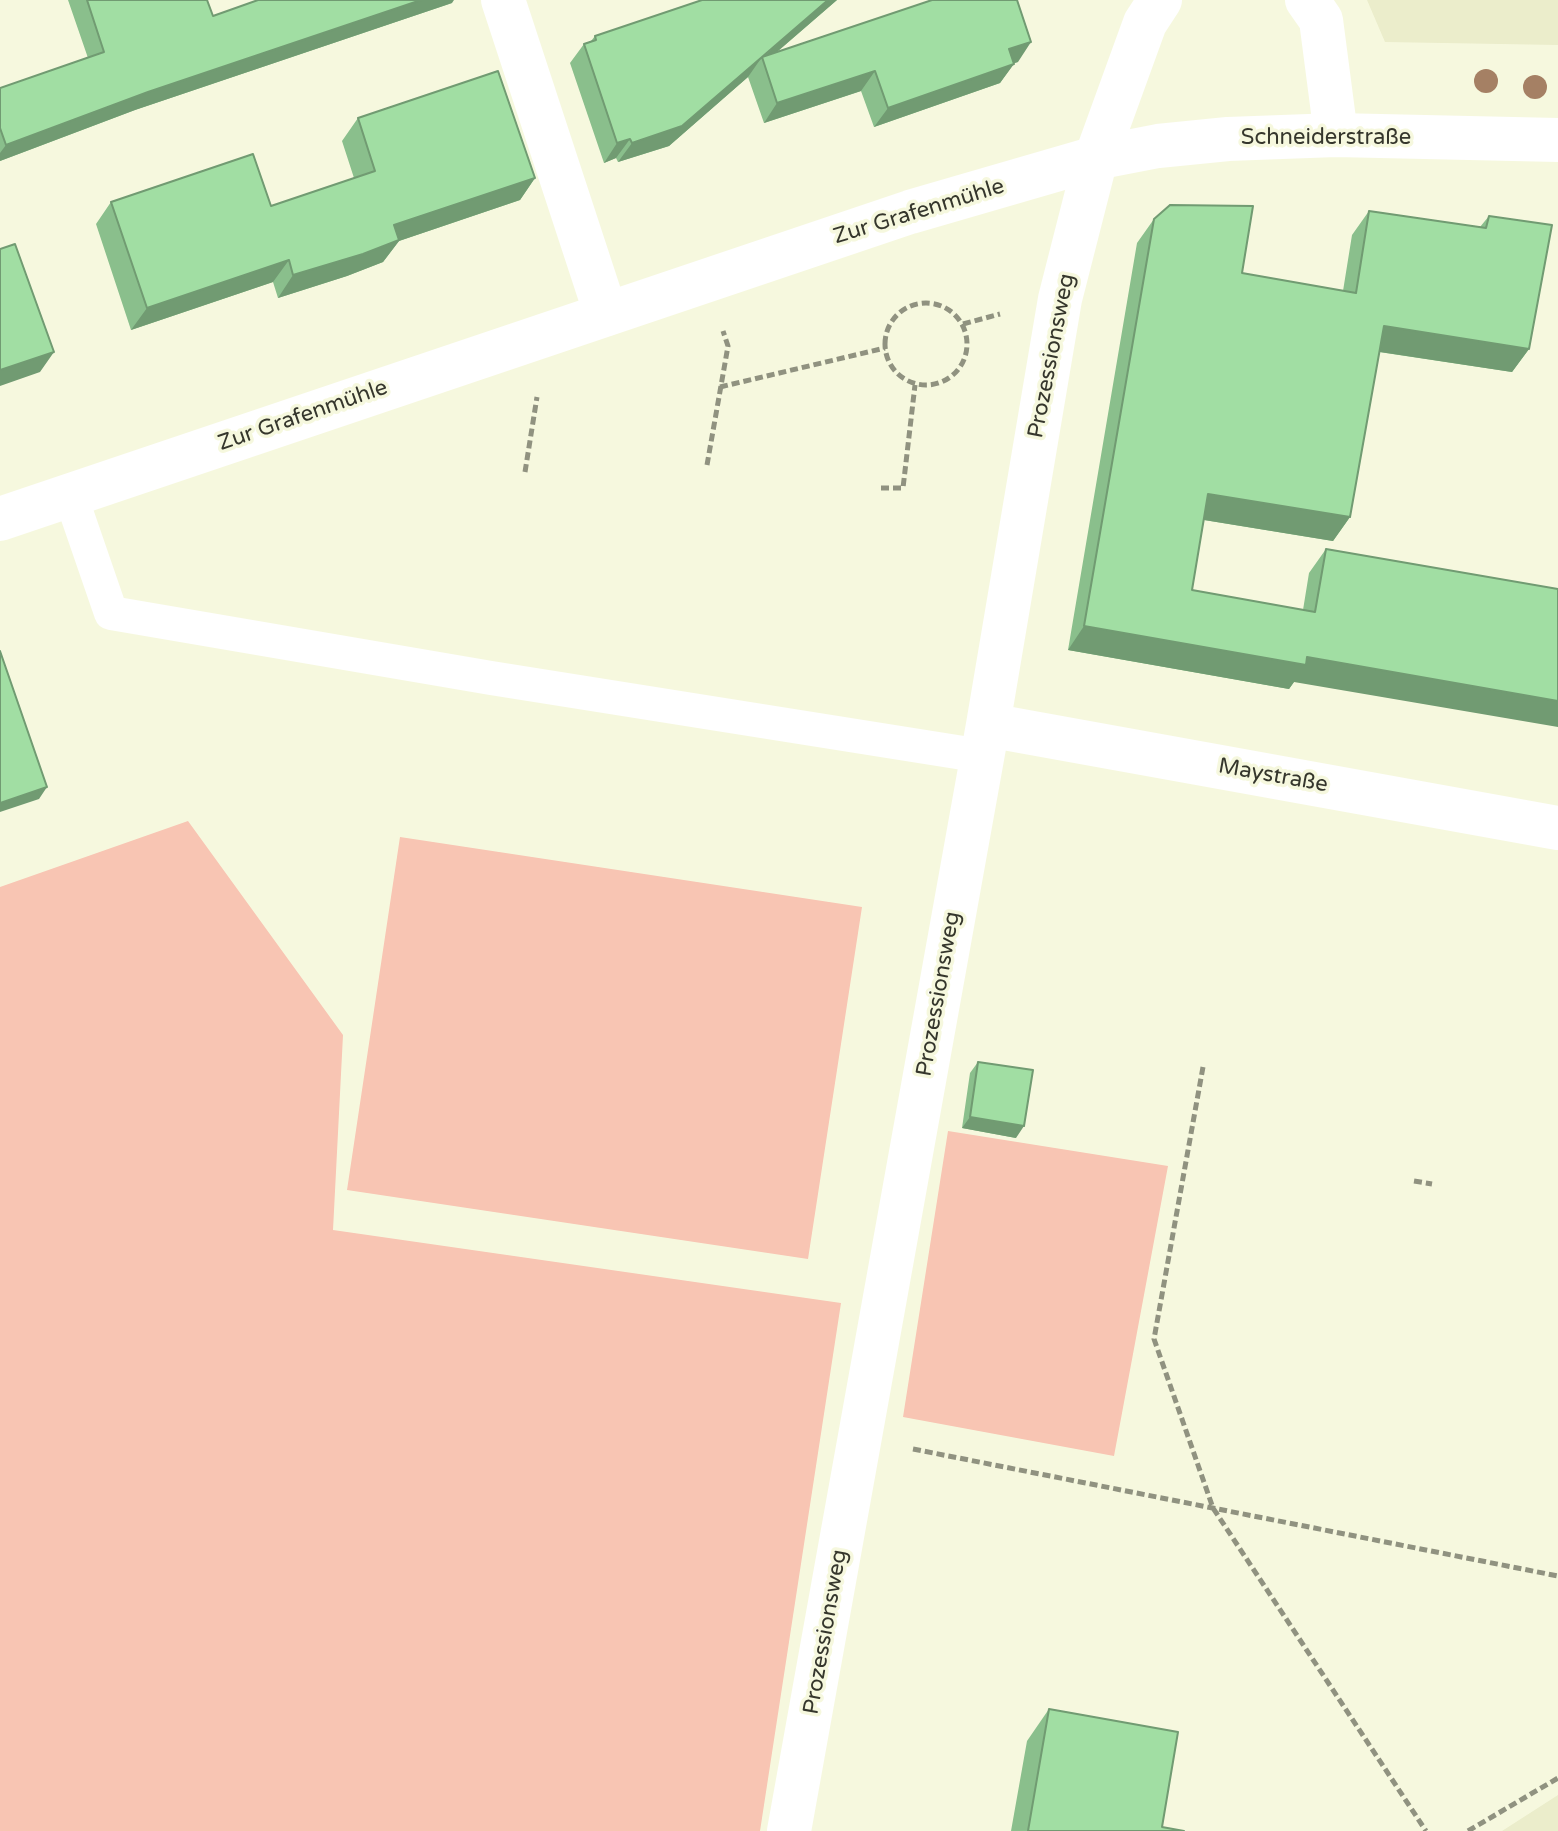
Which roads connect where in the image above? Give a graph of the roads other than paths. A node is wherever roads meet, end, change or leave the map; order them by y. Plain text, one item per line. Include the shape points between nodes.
1 (503, 0) edge
2 (1160, 0) edge
3 (1307, 0) edge
4 (1336, 135) junction
5 (1558, 140) edge
6 (1096, 158) junction
7 (606, 314) junction
8 (70, 494) junction
9 (0, 519) edge
10 (985, 741) junction
11 (1558, 828) edge
12 (789, 1831) edge

1 - 7 street
2 - 6 street, Prozessionsweg via 1145,23
3 - 4 street via 1321,20
4 - 5 street, Schneiderstraße
4 - 6 street, Schneiderstraße via 1228,139
6 - 7 street, Zur Grafenmühle via 910,212
6 - 10 street, Prozessionsweg via 1060,299
7 - 8 street, Zur Grafenmühle
8 - 9 street, Zur Grafenmühle
8 - 10 lane via 111,613 491,678
10 - 11 street, Maystraße
10 - 12 street, Prozessionsweg

